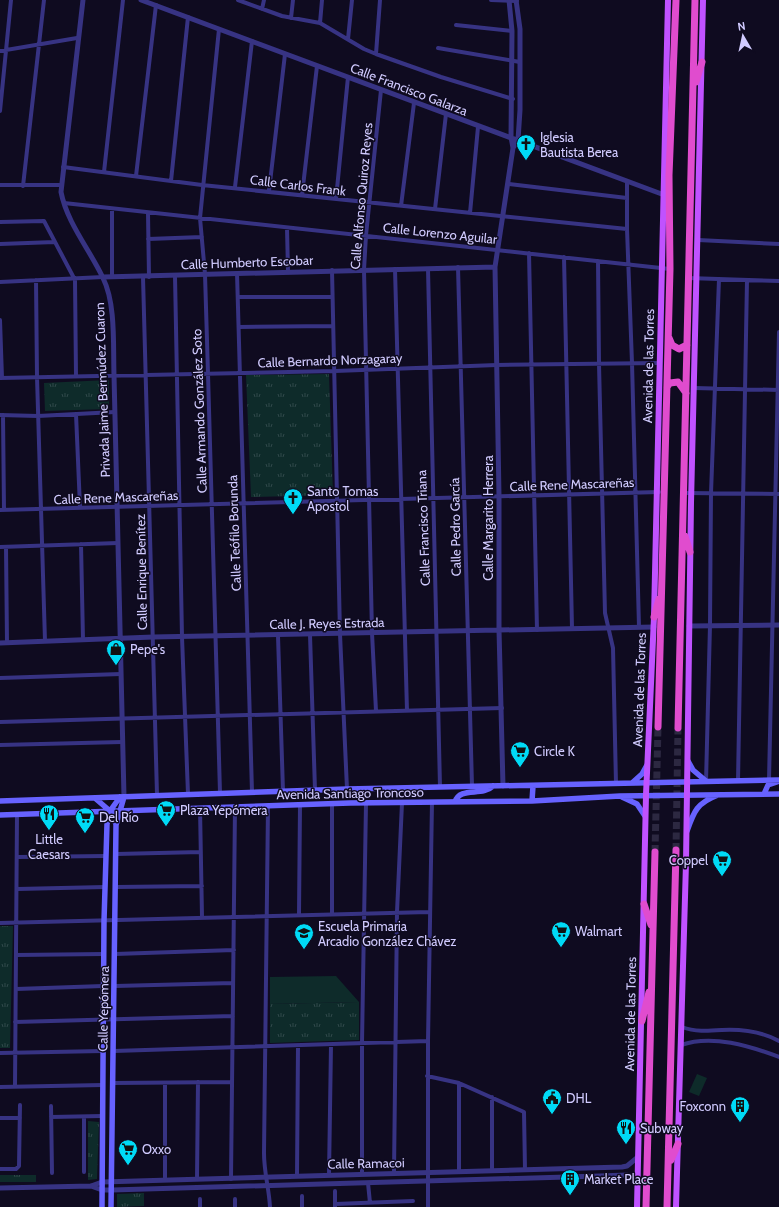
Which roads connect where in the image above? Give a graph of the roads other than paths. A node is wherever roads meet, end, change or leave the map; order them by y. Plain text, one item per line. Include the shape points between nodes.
1 (11, 0) edge
2 (44, 0) edge
3 (83, 0) edge
4 (123, 0) edge
5 (141, 0) edge
6 (238, 0) edge
7 (264, 0) edge
8 (293, 0) edge
9 (322, 0) edge
10 (352, 0) edge
11 (380, 0) edge
12 (491, 0) edge
13 (668, 0) edge
14 (676, 0) edge
15 (695, 0) edge
16 (703, 0) edge
17 (509, 1) edge
18 (516, 1) edge
19 (156, 6) junction
20 (262, 9) junction
21 (188, 18) junction
22 (291, 18) junction
23 (320, 23) junction
24 (456, 25) dead end
25 (219, 29) junction
26 (512, 31) junction
27 (77, 38) junction
28 (348, 39) junction
29 (252, 41) junction
30 (40, 44) junction
31 (512, 47) junction
32 (520, 47) junction
33 (438, 48) dead end
34 (6, 50) junction
35 (0, 51) edge
36 (285, 54) junction
37 (376, 54) junction
38 (512, 62) junction
39 (520, 62) junction
40 (702, 62) junction
41 (317, 66) junction
42 (348, 77) junction
43 (381, 90) junction
44 (694, 90) junction
45 (513, 99) junction
46 (414, 103) junction
47 (0, 111) edge
48 (446, 114) junction
49 (478, 126) junction
50 (511, 137) junction
51 (518, 140) junction
52 (512, 148) junction
53 (64, 167) junction
54 (104, 172) junction
55 (136, 176) junction
56 (171, 181) junction
57 (628, 182) junction
58 (509, 184) junction
59 (0, 185) edge
60 (61, 185) junction
61 (202, 185) junction
62 (23, 186) junction
63 (235, 188) junction
64 (269, 191) junction
65 (302, 195) junction
66 (666, 196) junction
67 (627, 198) junction
68 (336, 199) junction
69 (64, 203) junction
70 (369, 203) junction
71 (402, 206) junction
72 (112, 209) junction
73 (435, 209) junction
74 (148, 213) junction
75 (470, 213) junction
76 (504, 217) junction
77 (200, 218) junction
78 (0, 222) edge
79 (287, 228) junction
80 (627, 229) junction
81 (366, 235) junction
82 (202, 237) junction
83 (148, 238) junction
84 (698, 240) junction
85 (55, 242) junction
86 (0, 244) edge
87 (779, 244) edge
88 (499, 250) junction
89 (529, 253) junction
90 (564, 257) junction
91 (598, 261) junction
92 (629, 265) junction
93 (458, 267) junction
94 (495, 267) junction
95 (395, 269) junction
96 (428, 269) junction
97 (666, 269) junction
98 (332, 270) junction
99 (364, 270) junction
100 (288, 271) junction
101 (237, 273) junction
102 (205, 274) junction
103 (175, 276) junction
104 (103, 277) junction
105 (112, 277) junction
106 (146, 277) junction
107 (688, 278) junction
108 (697, 278) junction
109 (719, 279) junction
110 (36, 280) junction
111 (75, 280) junction
112 (747, 280) junction
113 (779, 281) edge
114 (0, 282) edge
115 (238, 297) junction
116 (332, 297) junction
117 (0, 320) edge
118 (333, 326) junction
119 (239, 327) junction
120 (779, 332) edge
121 (668, 336) junction
122 (687, 345) junction
123 (632, 363) junction
124 (660, 363) junction
125 (599, 364) junction
126 (497, 365) junction
127 (566, 365) junction
128 (460, 366) junction
129 (533, 366) junction
130 (430, 367) junction
131 (398, 368) junction
132 (367, 370) junction
133 (335, 371) junction
134 (240, 373) junction
135 (146, 374) junction
136 (176, 374) junction
137 (208, 374) junction
138 (114, 375) junction
139 (76, 376) junction
140 (37, 377) junction
141 (1, 378) edge
142 (667, 387) junction
143 (694, 388) junction
144 (715, 389) junction
145 (744, 389) junction
146 (778, 390) edge
147 (686, 393) junction
148 (115, 412) junction
149 (76, 414) junction
150 (1, 415) edge
151 (38, 416) junction
152 (636, 492) junction
153 (657, 492) junction
154 (665, 492) junction
155 (687, 493) junction
156 (711, 493) junction
157 (603, 494) junction
158 (743, 494) junction
159 (777, 494) edge
160 (570, 495) junction
161 (499, 496) junction
162 (535, 496) junction
163 (464, 497) junction
164 (432, 498) junction
165 (401, 499) junction
166 (369, 500) junction
167 (337, 501) junction
168 (243, 503) junction
169 (212, 504) junction
170 (180, 505) junction
171 (150, 506) junction
172 (80, 507) junction
173 (117, 507) junction
174 (41, 509) junction
175 (2, 510) edge
176 (683, 528) junction
177 (118, 543) junction
178 (81, 544) junction
179 (42, 546) junction
180 (0, 547) edge
181 (6, 547) junction
182 (690, 552) junction
183 (662, 585) junction
184 (654, 617) junction
185 (710, 625) junction
186 (740, 625) junction
187 (773, 625) junction
188 (779, 625) edge
189 (689, 626) junction
190 (639, 627) junction
191 (654, 627) junction
192 (572, 628) junction
193 (609, 628) junction
194 (468, 630) junction
195 (499, 630) junction
196 (537, 630) junction
197 (436, 631) junction
198 (372, 633) junction
199 (405, 633) junction
200 (310, 634) junction
201 (340, 634) junction
202 (216, 636) junction
203 (248, 636) junction
204 (278, 636) junction
205 (182, 637) junction
206 (153, 638) junction
207 (121, 639) junction
208 (83, 640) junction
209 (45, 641) junction
210 (0, 643) edge
211 (7, 643) junction
212 (121, 674) junction
213 (0, 678) edge
214 (502, 708) junction
215 (470, 709) junction
216 (376, 711) junction
217 (407, 711) junction
218 (438, 711) junction
219 (344, 712) junction
220 (313, 713) junction
221 (249, 714) junction
222 (281, 714) junction
223 (218, 715) junction
224 (186, 716) junction
225 (155, 717) junction
226 (122, 719) junction
227 (0, 722) edge
228 (658, 727) tunnel mouth
229 (678, 728) tunnel mouth
230 (122, 742) junction
231 (0, 745) edge
232 (687, 759) junction
233 (648, 763) junction
234 (769, 780) junction
235 (738, 781) junction
236 (779, 781) edge
237 (687, 782) junction
238 (706, 782) junction
239 (632, 783) junction
240 (647, 783) junction
241 (616, 784) junction
242 (472, 786) junction
243 (493, 786) junction
244 (503, 786) junction
245 (533, 786) junction
246 (440, 787) junction
247 (347, 789) junction
248 (315, 790) junction
249 (283, 791) junction
250 (252, 792) junction
251 (188, 794) junction
252 (220, 794) junction
253 (687, 794) junction
254 (722, 794) junction
255 (764, 794) junction
256 (779, 794) edge
257 (122, 795) junction
258 (157, 795) junction
259 (620, 796) junction
260 (646, 796) junction
261 (96, 799) junction
262 (0, 801) edge
263 (532, 801) junction
264 (432, 802) junction
265 (455, 802) junction
266 (366, 803) junction
267 (402, 803) junction
268 (332, 804) junction
269 (300, 805) junction
270 (268, 806) junction
271 (235, 807) junction
272 (200, 808) junction
273 (110, 811) junction
274 (120, 811) junction
275 (16, 814) junction
276 (0, 815) edge
277 (646, 820) junction
278 (116, 825) junction
279 (686, 835) junction
280 (676, 850) tunnel mouth
281 (201, 852) junction
282 (655, 852) tunnel mouth
283 (116, 854) junction
284 (106, 856) junction
285 (18, 857) junction
286 (202, 886) junction
287 (116, 887) junction
288 (105, 888) junction
289 (17, 889) junction
290 (644, 904) junction
291 (397, 912) junction
292 (429, 912) junction
293 (364, 913) junction
294 (299, 914) junction
295 (332, 914) junction
296 (235, 916) junction
297 (267, 916) junction
298 (202, 917) junction
299 (104, 921) junction
300 (115, 921) junction
301 (17, 922) junction
302 (0, 923) edge
303 (653, 931) junction
304 (234, 950) junction
305 (104, 954) junction
306 (114, 954) junction
307 (16, 955) junction
308 (652, 978) junction
309 (234, 983) junction
310 (103, 986) junction
311 (114, 986) junction
312 (16, 989) junction
313 (233, 1016) junction
314 (103, 1019) junction
315 (114, 1019) junction
316 (642, 1021) junction
317 (15, 1022) junction
318 (682, 1027) junction
319 (428, 1041) junction
320 (779, 1041) edge
321 (396, 1042) junction
322 (362, 1043) junction
323 (331, 1045) junction
324 (681, 1045) junction
325 (265, 1046) junction
326 (298, 1046) junction
327 (232, 1047) junction
328 (103, 1051) junction
329 (114, 1051) junction
330 (0, 1053) edge
331 (15, 1053) junction
332 (779, 1057) edge
333 (428, 1076) junction
334 (198, 1082) junction
335 (232, 1082) junction
336 (113, 1083) junction
337 (165, 1083) junction
338 (459, 1083) junction
339 (103, 1085) junction
340 (0, 1087) edge
341 (15, 1087) junction
342 (492, 1097) junction
343 (20, 1105) dead end
344 (51, 1106) dead end
345 (102, 1116) junction
346 (51, 1117) junction
347 (84, 1117) junction
348 (0, 1118) edge
349 (20, 1118) junction
350 (678, 1144) junction
351 (638, 1157) junction
352 (670, 1162) junction
353 (628, 1166) junction
354 (0, 1170) edge
355 (525, 1170) junction
356 (492, 1171) junction
357 (84, 1172) dead end
358 (459, 1172) junction
359 (52, 1173) dead end
360 (427, 1173) junction
361 (362, 1174) junction
362 (394, 1174) junction
363 (329, 1175) junction
364 (627, 1175) junction
365 (297, 1176) junction
366 (265, 1178) junction
367 (231, 1179) junction
368 (638, 1179) junction
369 (165, 1180) junction
370 (197, 1180) junction
371 (427, 1181) junction
372 (102, 1182) junction
373 (112, 1182) junction
374 (368, 1183) junction
375 (91, 1186) junction
376 (269, 1186) junction
377 (0, 1188) edge
378 (102, 1190) junction
379 (112, 1190) junction
380 (335, 1191) dead end
381 (302, 1196) dead end
382 (200, 1199) dead end
383 (235, 1199) dead end
384 (413, 1201) dead end
385 (403, 1202) junction
386 (370, 1203) junction
387 (335, 1205) edge
388 (102, 1207) edge
389 (112, 1207) edge
390 (200, 1207) edge
391 (235, 1207) edge
392 (270, 1207) edge
393 (302, 1207) edge
394 (403, 1207) edge
395 (428, 1207) edge
396 (637, 1207) edge
397 (646, 1207) edge
398 (667, 1207) edge
399 (676, 1207) edge

1 - 34 street
2 - 30 street
3 - 27 street, Privada Jaime Bermúdez Cuaron
4 - 54 street
5 - 19 street, Calle Francisco Galarza
6 - 20 street
7 - 20 street
8 - 22 street
9 - 23 street
10 - 28 street
11 - 37 street
12 - 17 street
13 - 66 main road, Avenida de las Torres via 664,174
14 - 66 highway, Avenida de las Torres
15 - 44 highway
16 - 40 main road
17 - 18 street
17 - 26 street, Calle Margarito Herrera
18 - 32 street
19 - 21 street, Calle Francisco Galarza
19 - 55 street
20 - 22 street
21 - 25 street, Calle Francisco Galarza
21 - 56 street
22 - 23 street
23 - 28 street
24 - 26 street
25 - 29 street, Calle Francisco Galarza
25 - 61 street, Calle Armando González Soto
26 - 31 street, Calle Margarito Herrera
27 - 30 street
27 - 53 street, Privada Jaime Bermúdez Cuaron
28 - 37 street
29 - 36 street, Calle Francisco Galarza
29 - 63 street
30 - 34 street
30 - 62 street
31 - 32 street
31 - 38 street, Calle Margarito Herrera
32 - 39 street
33 - 38 street
34 - 35 street
34 - 47 street
36 - 41 street, Calle Francisco Galarza
36 - 64 street
37 - 45 street
38 - 39 street
38 - 45 street, Calle Margarito Herrera
39 - 51 street
40 - 44 highway
40 - 84 main road
41 - 42 street, Calle Francisco Galarza
41 - 65 street
42 - 43 street, Calle Francisco Galarza
42 - 68 street
43 - 46 street, Calle Francisco Galarza
43 - 70 street, Calle Alfonso Quiroz Reyes
44 - 107 highway
45 - 50 street, Calle Margarito Herrera
46 - 48 street, Calle Francisco Galarza
46 - 71 street
48 - 49 street, Calle Francisco Galarza
48 - 73 street
49 - 50 street, Calle Francisco Galarza
49 - 75 street
50 - 51 street, Calle Francisco Galarza
50 - 52 street, Calle Margarito Herrera
51 - 52 street
51 - 57 street, Calle Francisco Galarza
52 - 58 street, Calle Margarito Herrera
53 - 54 street, Calle Carlos Frank
53 - 60 street, Privada Jaime Bermúdez Cuaron
54 - 55 street, Calle Carlos Frank
55 - 56 street, Calle Carlos Frank
56 - 61 street, Calle Carlos Frank
57 - 66 street, Calle Francisco Galarza
57 - 67 street
58 - 67 street
58 - 76 street, Calle Margarito Herrera
59 - 62 street
60 - 62 street
60 - 69 street, Privada Jaime Bermúdez Cuaron
61 - 63 street, Calle Carlos Frank
61 - 77 street, Calle Armando González Soto
63 - 64 street, Calle Carlos Frank
64 - 65 street, Calle Carlos Frank
65 - 68 street, Calle Carlos Frank
66 - 97 highway, Avenida de las Torres
67 - 80 street
68 - 70 street, Calle Carlos Frank
69 - 72 street, Calle Lorenzo Aguilar
69 - 104 street, Privada Jaime Bermúdez Cuaron
70 - 71 street, Calle Carlos Frank
70 - 81 street, Calle Alfonso Quiroz Reyes
71 - 73 street, Calle Carlos Frank
72 - 74 street, Calle Lorenzo Aguilar
72 - 105 street
73 - 75 street, Calle Carlos Frank
74 - 77 street, Calle Lorenzo Aguilar
74 - 83 street, Calle Enrique Benítez
75 - 76 street, Calle Carlos Frank
76 - 80 street, Calle Carlos Frank
76 - 88 street, Calle Margarito Herrera
77 - 79 street, Calle Lorenzo Aguilar
77 - 82 street, Calle Armando González Soto
78 - 85 street via 44,221
79 - 81 street, Calle Lorenzo Aguilar
79 - 100 street
80 - 92 street
81 - 88 street, Calle Lorenzo Aguilar
81 - 99 street, Calle Alfonso Quiroz Reyes
82 - 83 street
82 - 102 street, Calle Armando González Soto
83 - 106 street, Calle Enrique Benítez
84 - 87 street
84 - 108 main road
85 - 86 street
85 - 111 street
88 - 89 street, Calle Lorenzo Aguilar
88 - 94 street, Calle Margarito Herrera
89 - 90 street, Calle Lorenzo Aguilar
89 - 129 street
90 - 91 street, Calle Lorenzo Aguilar
90 - 127 street
91 - 92 street, Calle Lorenzo Aguilar
91 - 125 street
92 - 97 street, Calle Lorenzo Aguilar
92 - 123 street
93 - 94 street, Calle Humberto Escobar
93 - 96 street, Calle Humberto Escobar
93 - 128 street, Calle Pedro García
94 - 126 street, Calle Margarito Herrera
95 - 96 street, Calle Humberto Escobar
95 - 99 street, Calle Humberto Escobar
95 - 131 street
96 - 130 street, Calle Francisco Triana
97 - 121 highway, Avenida de las Torres
97 - 124 main road, Avenida de las Torres
98 - 99 street, Calle Humberto Escobar
98 - 100 street, Calle Humberto Escobar
98 - 116 street
99 - 132 street, Calle Alfonso Quiroz Reyes
100 - 101 street, Calle Humberto Escobar
101 - 102 street, Calle Humberto Escobar
101 - 115 street, Calle Teófilo Borunda
102 - 103 street, Calle Humberto Escobar
102 - 137 street, Calle Armando González Soto
103 - 106 street, Calle Humberto Escobar
103 - 136 street
104 - 105 street, Calle Humberto Escobar
104 - 111 street, Calle Humberto Escobar
104 - 138 street, Privada Jaime Bermúdez Cuaron via 111,311
105 - 106 street, Calle Humberto Escobar
106 - 135 street, Calle Enrique Benítez
107 - 108 street
107 - 122 highway
108 - 109 street
108 - 143 main road
109 - 112 street
109 - 144 street
110 - 111 street, Calle Humberto Escobar
110 - 114 street, Calle Humberto Escobar
110 - 140 street
111 - 139 street
112 - 113 street
112 - 145 street
115 - 116 street
115 - 119 street, Calle Teófilo Borunda
116 - 118 street
117 - 141 street
118 - 119 street
118 - 133 street
119 - 134 street, Calle Teófilo Borunda
120 - 146 street
121 - 122 highway via 675,348
121 - 142 highway, Avenida de las Torres
122 - 147 highway
123 - 124 street, Calle Bernardo Norzagaray
123 - 125 street, Calle Bernardo Norzagaray
123 - 152 street
124 - 153 main road, Avenida de las Torres
125 - 127 street, Calle Bernardo Norzagaray
125 - 157 street
126 - 128 street, Calle Bernardo Norzagaray
126 - 129 street, Calle Bernardo Norzagaray
126 - 161 street, Calle Margarito Herrera
127 - 129 street, Calle Bernardo Norzagaray
127 - 160 street
128 - 130 street, Calle Bernardo Norzagaray
128 - 163 street, Calle Pedro García
129 - 162 street
130 - 131 street, Calle Bernardo Norzagaray
130 - 164 street, Calle Francisco Triana
131 - 132 street, Calle Bernardo Norzagaray
131 - 165 street
132 - 133 street, Calle Bernardo Norzagaray
132 - 166 street, Calle Alfonso Quiroz Reyes
133 - 134 street, Calle Bernardo Norzagaray
133 - 167 street
134 - 137 street, Calle Bernardo Norzagaray
134 - 168 street, Calle Teófilo Borunda
135 - 136 street, Calle Bernardo Norzagaray
135 - 138 street, Calle Bernardo Norzagaray
135 - 171 street, Calle Enrique Benítez
136 - 137 street, Calle Bernardo Norzagaray
136 - 170 street
137 - 169 street, Calle Armando González Soto
138 - 139 street, Calle Bernardo Norzagaray
138 - 148 street, Privada Jaime Bermúdez Cuaron
139 - 140 street, Calle Bernardo Norzagaray
140 - 141 street, Calle Bernardo Norzagaray
140 - 151 street
142 - 147 highway via 670,383 678,382
142 - 154 highway, Avenida de las Torres
143 - 144 street
143 - 155 main road
144 - 145 street
144 - 156 street
145 - 146 street
145 - 158 street
146 - 159 street
147 - 155 highway
148 - 149 street
148 - 173 street, Privada Jaime Bermúdez Cuaron
149 - 151 street
149 - 172 street
150 - 151 street
150 - 175 street
151 - 174 street
152 - 153 street, Calle Rene Mascareñas
152 - 157 street, Calle Rene Mascareñas
152 - 190 street
153 - 154 street, Calle Rene Mascareñas
153 - 184 main road, Avenida de las Torres
154 - 183 highway, Avenida de las Torres
155 - 156 street
155 - 176 highway
155 - 182 main road
156 - 158 street
156 - 185 street
157 - 160 street, Calle Rene Mascareñas
157 - 193 street via 606,613
158 - 159 street
158 - 186 street
159 - 187 street
160 - 162 street, Calle Rene Mascareñas
160 - 192 street
161 - 162 street, Calle Rene Mascareñas
161 - 163 street, Calle Rene Mascareñas
161 - 195 street, Calle Margarito Herrera
162 - 196 street
163 - 164 street, Calle Rene Mascareñas
163 - 194 street, Calle Pedro García
164 - 165 street, Calle Rene Mascareñas
164 - 197 street, Calle Francisco Triana
165 - 166 street, Calle Rene Mascareñas
165 - 199 street
166 - 167 street, Calle Rene Mascareñas
166 - 198 street, Calle Alfonso Quiroz Reyes
167 - 168 street, Calle Rene Mascareñas
167 - 201 street
168 - 169 street, Calle Rene Mascareñas
168 - 203 street, Calle Teófilo Borunda
169 - 170 street, Calle Rene Mascareñas
169 - 202 street, Calle Armando González Soto
170 - 171 street, Calle Rene Mascareñas
170 - 205 street
171 - 173 street, Calle Rene Mascareñas
171 - 206 street, Calle Enrique Benítez
172 - 173 street, Calle Rene Mascareñas
172 - 174 street, Calle Rene Mascareñas
173 - 177 street, Privada Jaime Bermúdez Cuaron
174 - 175 street, Calle Rene Mascareñas
174 - 179 street
176 - 182 highway
176 - 229 highway
177 - 178 street
177 - 207 street, Privada Jaime Bermúdez Cuaron
178 - 179 street
178 - 208 street
179 - 181 street
179 - 209 street
180 - 181 street
181 - 211 street
182 - 189 main road
183 - 184 highway
183 - 228 highway, Avenida de las Torres
184 - 191 main road, Avenida de las Torres
185 - 186 street
185 - 189 street
185 - 238 street
186 - 187 street
186 - 235 street
187 - 188 street
187 - 234 street
189 - 232 main road
190 - 191 street, Calle J. Reyes Estrada
190 - 193 street, Calle J. Reyes Estrada
191 - 233 main road, Avenida de las Torres
192 - 193 street, Calle J. Reyes Estrada
192 - 196 street, Calle J. Reyes Estrada
193 - 241 street via 613,648
194 - 195 street, Calle J. Reyes Estrada
194 - 197 street, Calle J. Reyes Estrada
194 - 215 street, Calle Pedro García
195 - 196 street, Calle J. Reyes Estrada
195 - 214 street, Calle Margarito Herrera
197 - 199 street, Calle J. Reyes Estrada
197 - 218 street, Calle Francisco Triana
198 - 199 street, Calle J. Reyes Estrada
198 - 201 street, Calle J. Reyes Estrada
198 - 216 street, Calle Alfonso Quiroz Reyes
199 - 217 street
200 - 201 street, Calle J. Reyes Estrada
200 - 204 street, Calle J. Reyes Estrada
200 - 220 street
201 - 219 street
202 - 203 street, Calle J. Reyes Estrada
202 - 205 street, Calle J. Reyes Estrada
202 - 223 street, Calle Armando González Soto
203 - 204 street, Calle J. Reyes Estrada
203 - 221 street, Calle Teófilo Borunda
204 - 222 street
205 - 206 street, Calle J. Reyes Estrada
205 - 224 street
206 - 207 street, Calle J. Reyes Estrada
206 - 225 street, Calle Enrique Benítez
207 - 208 street, Calle J. Reyes Estrada
207 - 212 street, Privada Jaime Bermúdez Cuaron
208 - 209 street, Calle J. Reyes Estrada
209 - 211 street, Calle J. Reyes Estrada
210 - 211 street, Calle J. Reyes Estrada
212 - 213 street
212 - 226 street, Privada Jaime Bermúdez Cuaron
214 - 215 street
214 - 244 street, Calle Margarito Herrera
215 - 218 street
215 - 242 street, Calle Pedro García
216 - 217 street
216 - 219 street
217 - 218 street
218 - 246 street, Calle Francisco Triana
219 - 220 street
219 - 247 street
220 - 222 street
220 - 248 street
221 - 222 street
221 - 223 street
221 - 250 street, Calle Teófilo Borunda
222 - 249 street
223 - 224 street
223 - 252 street, Calle Armando González Soto
224 - 225 street
224 - 251 street
225 - 226 street
225 - 258 street, Calle Enrique Benítez
226 - 227 street
226 - 230 street, Privada Jaime Bermúdez Cuaron
230 - 231 street
230 - 257 street, Privada Jaime Bermúdez Cuaron
232 - 237 main road
232 - 238 main road via 693,770
233 - 239 main road via 642,774
233 - 240 main road, Avenida de las Torres
234 - 235 main road, Avenida Santiago Troncoso
234 - 236 main road, Avenida Santiago Troncoso
235 - 238 main road, Avenida Santiago Troncoso
236 - 255 main road via 768,785
237 - 238 main road, Avenida Santiago Troncoso
237 - 240 main road, Avenida Santiago Troncoso
237 - 253 main road
239 - 240 main road, Avenida Santiago Troncoso
239 - 241 main road, Avenida Santiago Troncoso
240 - 260 main road, Avenida de las Torres
241 - 245 main road, Avenida Santiago Troncoso
242 - 243 main road, Avenida Santiago Troncoso
242 - 246 main road, Avenida Santiago Troncoso
243 - 244 main road, Avenida Santiago Troncoso
243 - 265 main road via 486,791 461,793
244 - 245 main road, Avenida Santiago Troncoso
245 - 263 main road
246 - 247 main road, Avenida Santiago Troncoso
247 - 248 main road, Avenida Santiago Troncoso
248 - 249 main road, Avenida Santiago Troncoso
249 - 250 main road, Avenida Santiago Troncoso
250 - 252 main road, Avenida Santiago Troncoso
251 - 252 main road, Avenida Santiago Troncoso
251 - 258 main road, Avenida Santiago Troncoso
253 - 254 main road
253 - 260 main road, Avenida Santiago Troncoso
253 - 279 main road
254 - 255 main road
254 - 279 main road via 709,798 696,809
255 - 256 main road
257 - 258 main road, Avenida Santiago Troncoso
257 - 261 main road, Avenida Santiago Troncoso
257 - 273 main road
257 - 274 main road, Calle Yepómera
259 - 260 main road, Avenida Santiago Troncoso
259 - 263 main road, Avenida Santiago Troncoso
259 - 277 main road via 637,804 644,812
260 - 277 main road, Avenida de las Torres
261 - 262 main road, Avenida Santiago Troncoso
261 - 273 main road
263 - 265 main road, Avenida Santiago Troncoso
264 - 265 main road, Avenida Santiago Troncoso
264 - 267 main road, Avenida Santiago Troncoso
264 - 292 street
266 - 267 main road, Avenida Santiago Troncoso
266 - 268 main road, Avenida Santiago Troncoso
266 - 293 street
267 - 291 street
268 - 269 main road, Avenida Santiago Troncoso
268 - 295 street
269 - 270 main road, Avenida Santiago Troncoso
269 - 294 street
270 - 271 main road, Avenida Santiago Troncoso
270 - 297 street
271 - 272 main road, Avenida Santiago Troncoso
271 - 296 street
272 - 274 main road, Avenida Santiago Troncoso
272 - 281 street
273 - 274 main road, Avenida Santiago Troncoso
273 - 275 main road, Avenida Santiago Troncoso
273 - 278 main road
273 - 284 main road, Calle Yepómera
274 - 278 main road, Calle Yepómera
275 - 276 main road, Avenida Santiago Troncoso
275 - 285 street
277 - 290 main road, Avenida de las Torres
278 - 283 main road, Calle Yepómera
279 - 318 main road
280 - 352 highway
281 - 283 street
281 - 286 street
282 - 303 highway, Avenida de las Torres
283 - 287 main road, Calle Yepómera
284 - 285 street
284 - 288 main road, Calle Yepómera
285 - 289 street
286 - 287 street
286 - 298 street
287 - 300 main road, Calle Yepómera
288 - 289 street
288 - 299 main road, Calle Yepómera
289 - 301 street
290 - 303 highway
290 - 316 main road, Avenida de las Torres
291 - 292 street
291 - 293 street
291 - 321 street
292 - 319 street
293 - 295 street
293 - 322 street
294 - 295 street
294 - 297 street
296 - 297 street
296 - 298 street
296 - 304 street
297 - 325 street
298 - 300 street
299 - 300 street
299 - 301 street
299 - 305 main road, Calle Yepómera
300 - 306 main road, Calle Yepómera
301 - 302 street
301 - 307 street
303 - 308 highway, Avenida de las Torres
304 - 306 street
304 - 309 street
305 - 307 street
305 - 310 main road, Calle Yepómera
306 - 311 main road, Calle Yepómera
307 - 312 street
308 - 316 highway
308 - 397 highway, Avenida de las Torres
309 - 311 street
309 - 313 street
310 - 312 street
310 - 314 main road, Calle Yepómera
311 - 315 main road, Calle Yepómera
312 - 317 street
313 - 315 street
313 - 327 street
314 - 315 street
314 - 317 street
314 - 328 main road, Calle Yepómera
315 - 329 main road, Calle Yepómera
316 - 351 main road, Avenida de las Torres
317 - 331 street
318 - 320 street via 700,1031 746,1030 759,1032
318 - 324 main road
319 - 321 street
319 - 333 street
321 - 322 street
321 - 362 street
322 - 323 street
322 - 361 street
323 - 326 street
323 - 363 street
324 - 332 street via 694,1041 730,1043
324 - 350 main road
325 - 326 street
325 - 327 street
325 - 366 street
326 - 365 street
327 - 329 street
327 - 335 street
328 - 331 street
328 - 339 main road, Calle Yepómera
329 - 336 main road, Calle Yepómera
330 - 331 street
331 - 341 street
333 - 338 street
333 - 360 street
334 - 335 street
334 - 337 street
334 - 370 street
335 - 367 street
336 - 337 street
336 - 373 main road, Calle Yepómera
337 - 369 street
338 - 342 street
338 - 358 street
339 - 341 street
339 - 345 main road, Calle Yepómera
340 - 341 street
342 - 355 street via 524,1112
342 - 356 street
343 - 349 street
344 - 346 street
345 - 347 street
345 - 372 main road, Calle Yepómera
346 - 347 street
346 - 359 street
347 - 357 street
348 - 349 street
349 - 354 street via 19,1166 16,1169
350 - 352 highway
350 - 399 main road
351 - 353 street
351 - 368 main road, Avenida de las Torres
352 - 398 highway
353 - 355 street, Calle Ramacoi
353 - 364 street via 630,1171
355 - 356 street, Calle Ramacoi
356 - 358 street, Calle Ramacoi
358 - 360 street, Calle Ramacoi
360 - 362 street, Calle Ramacoi
360 - 371 street
361 - 362 street, Calle Ramacoi
361 - 363 street, Calle Ramacoi
363 - 365 street, Calle Ramacoi
364 - 368 street, Calle Ramacoi
364 - 371 street, Calle Ramacoi
365 - 366 street, Calle Ramacoi
366 - 367 street, Calle Ramacoi
366 - 376 street
367 - 370 street, Calle Ramacoi
368 - 396 main road, Avenida de las Torres
369 - 370 street, Calle Ramacoi
369 - 373 street, Calle Ramacoi
371 - 374 street, Calle Ramacoi
371 - 395 street
372 - 373 street, Calle Ramacoi
372 - 375 street, Calle Ramacoi
372 - 378 main road, Calle Yepómera
373 - 379 main road, Calle Yepómera
374 - 376 street, Calle Ramacoi
374 - 386 street
375 - 377 street, Calle Ramacoi
375 - 378 street, Calle Ramacoi
376 - 379 street, Calle Ramacoi
376 - 392 street
378 - 379 street, Calle Ramacoi
378 - 388 main road, Calle Yepómera
379 - 389 main road, Calle Yepómera
380 - 387 street
381 - 393 street
382 - 390 street
383 - 391 street
384 - 385 street
385 - 386 street
385 - 394 street
386 - 387 street

